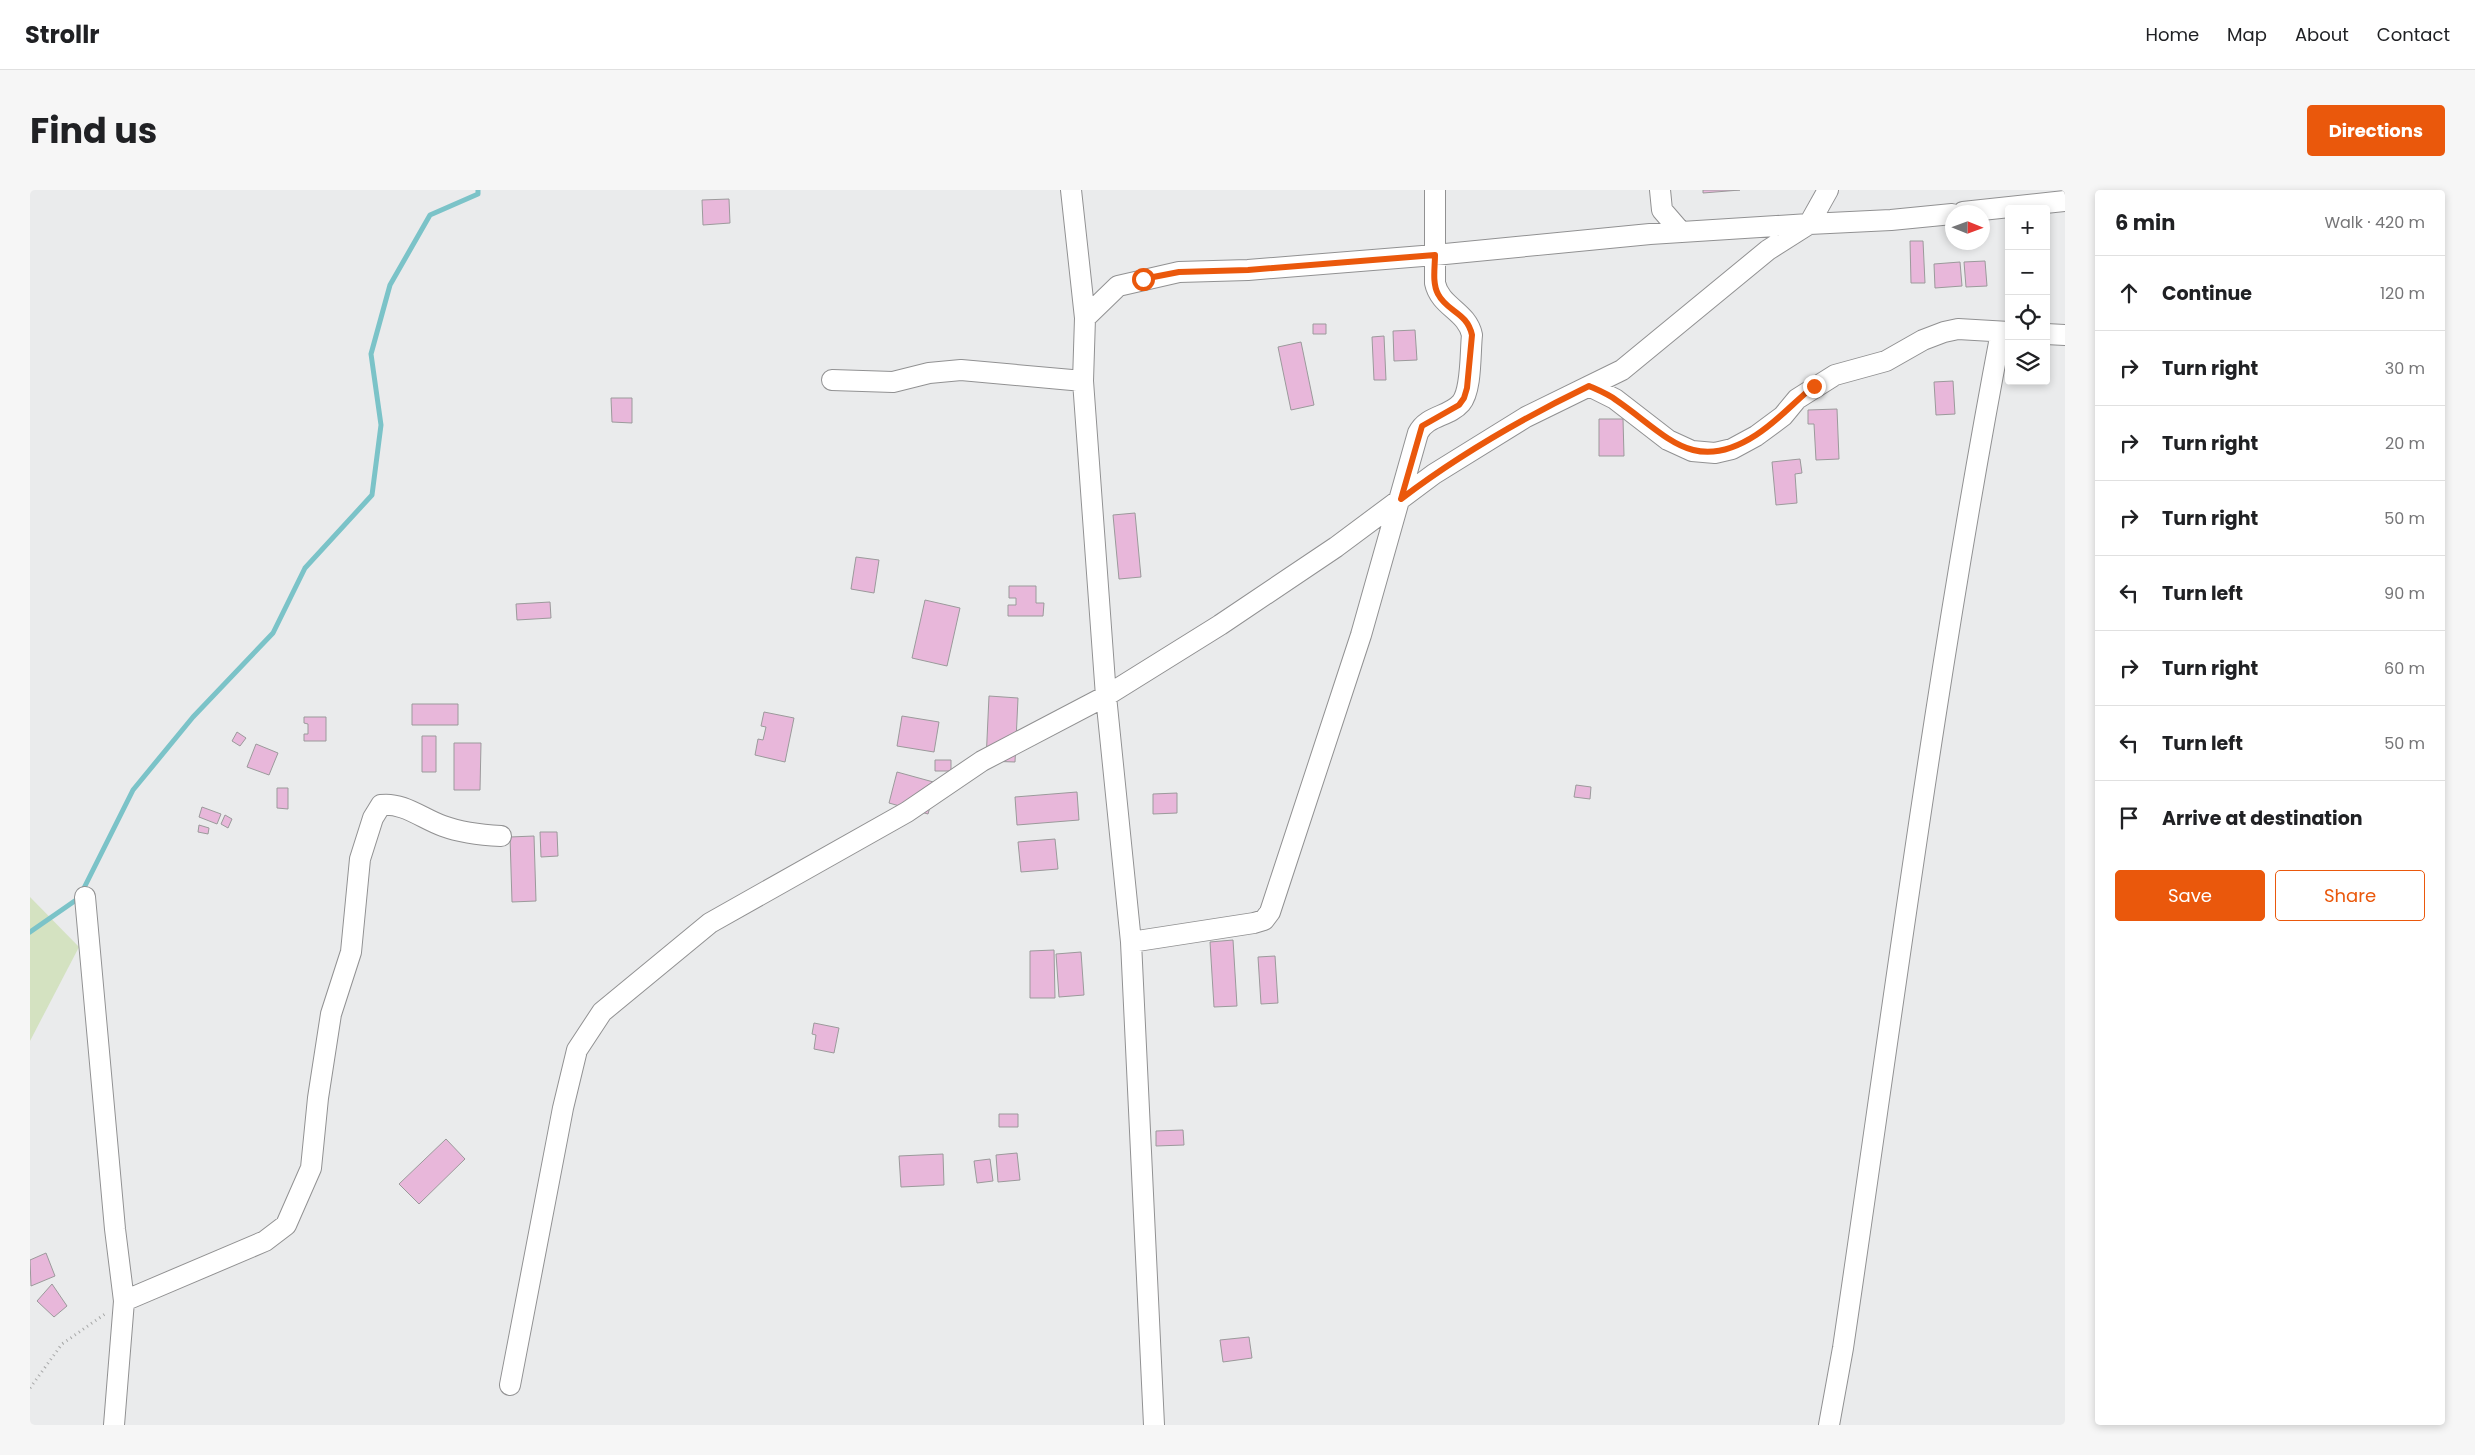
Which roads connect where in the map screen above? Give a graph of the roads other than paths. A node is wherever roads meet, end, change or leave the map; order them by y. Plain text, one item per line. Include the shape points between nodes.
1 (1072, 190) edge
2 (1434, 190) edge
3 (1660, 190) edge
4 (1828, 190) edge
5 (2031, 201) edge
6 (2065, 201) edge
7 (1990, 208) edge
8 (1662, 210) junction
9 (1945, 215) edge
10 (1809, 224) junction
11 (1681, 232) junction
12 (1650, 234) junction
13 (1435, 255) junction
14 (1085, 318) junction
15 (2005, 332) edge
16 (2050, 334) edge
17 (2065, 335) edge
18 (832, 380) dead end
19 (1082, 381) junction
20 (1589, 386) junction
21 (1401, 499) junction
22 (1106, 696) junction
23 (501, 836) dead end
24 (85, 897) dead end
25 (1130, 942) junction
26 (124, 1301) junction
27 (510, 1385) dead end
28 (114, 1425) edge
29 (1154, 1425) edge
30 (1829, 1425) edge

1 - 14 street
2 - 13 street
3 - 8 street
4 - 10 street
5 - 6 street
5 - 7 street
8 - 11 street
8 - 12 street
9 - 10 street
10 - 11 street
10 - 20 street via 1768,250 1622,370
11 - 12 street
12 - 13 street
13 - 14 street via 1161,275 1118,286
13 - 21 street via 1437,293 1466,320 1472,335 1467,388 1459,405 1422,426
14 - 19 street
15 - 20 street via 1958,329 1944,332 1886,361 1835,375 1797,399 1783,416 1756,436 1732,449 1715,453 1692,451 1668,440 1614,399
15 - 30 street via 1941,678 1846,1329
16 - 17 street
18 - 19 street via 893,382 929,373 962,370
19 - 22 street
20 - 21 street via 1526,417 1434,474
21 - 22 street via 1253,603
21 - 25 street via 1361,635 1270,912 1264,920 1254,923
22 - 25 street
22 - 27 street via 982,761 907,812 710,923 602,1012 577,1050
23 - 26 street via 453,829 392,803 381,805 373,818 360,859 351,952 331,1014 311,1168 286,1225 264,1241
24 - 26 street
25 - 29 street
26 - 28 street

